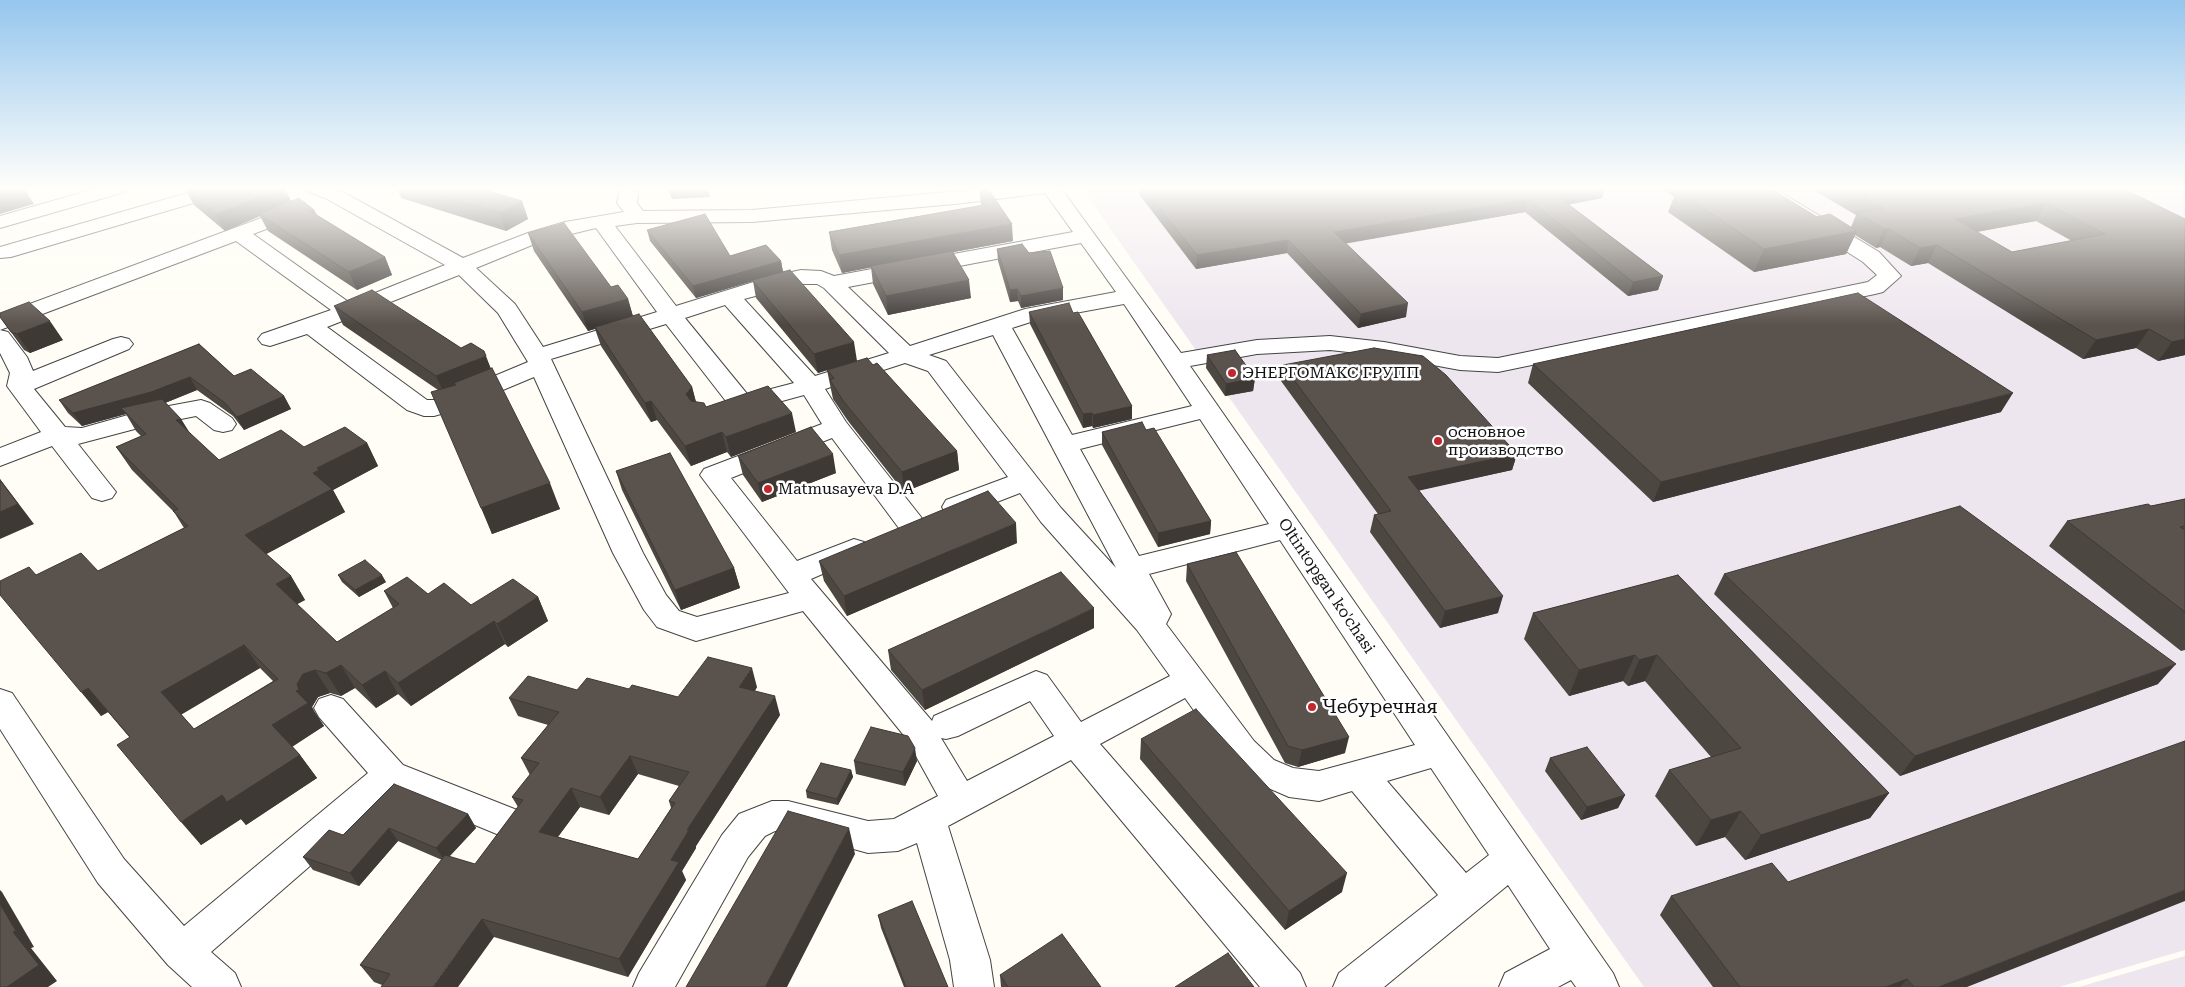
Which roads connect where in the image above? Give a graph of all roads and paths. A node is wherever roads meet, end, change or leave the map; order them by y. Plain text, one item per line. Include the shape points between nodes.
1 (70, 233) edge
2 (403, 233) edge
3 (548, 233) edge
4 (610, 233) edge
5 (1084, 233) edge
6 (1833, 233) edge
7 (239, 234) joint
8 (1086, 236) junction
9 (4, 253) dead end
10 (462, 266) junction
11 (832, 283) junction
12 (1130, 296) junction
13 (730, 297) junction
14 (348, 312) junction
15 (671, 315) junction
16 (0, 323) edge
17 (310, 325) junction
18 (1000, 325) junction
19 (0, 337) edge
20 (270, 339) dead end
21 (121, 344) dead end
22 (905, 355) junction
23 (539, 361) junction
24 (1174, 362) junction
25 (13, 379) edge
26 (810, 386) junction
27 (742, 404) junction
28 (1207, 410) junction
29 (715, 411) edge
30 (223, 424) dead end
31 (837, 427) junction
32 (57, 434) junction
33 (1065, 445) junction
34 (0, 458) edge
35 (1025, 481) junction
36 (102, 492) dead end
37 (911, 524) junction
38 (1287, 529) junction
39 (1131, 568) junction
40 (800, 587) junction
41 (1148, 622) junction
42 (1191, 680) junction
43 (0, 702) edge
44 (331, 708) dead end
45 (946, 726) dead end
46 (1076, 741) junction
47 (1439, 752) junction
48 (1360, 774) junction
49 (391, 775) junction
50 (960, 802) junction
51 (928, 819) junction
52 (504, 820) dead end
53 (1512, 859) junction
54 (1464, 898) junction
55 (182, 952) junction
56 (1577, 955) junction
57 (221, 987) edge
58 (653, 987) edge
59 (974, 987) edge
60 (1286, 987) edge
61 (1353, 987) edge
62 (1519, 987) edge
63 (1599, 987) edge

1 - 9 street
2 - 10 street
3 - 10 street
4 - 15 street
5 - 8 street, Oltintopgan ko'chasi
6 - 24 street via 1871,257 1890,276 1875,287 1498,365 1460,363 1330,343 1257,347
7 - 14 street
7 - 16 street
8 - 11 street
8 - 12 street, Oltintopgan ko'chasi
10 - 14 street
10 - 23 street via 506,309
11 - 13 street via 821,278 801,277
11 - 22 street
12 - 18 street via 1033,314
12 - 24 street, Oltintopgan ko'chasi
13 - 15 street
13 - 26 street
14 - 17 street
15 - 23 street
15 - 27 street
17 - 20 street
17 - 23 street via 424,408 446,404
18 - 22 street
18 - 33 street
19 - 25 street via 15,357
21 - 25 street
22 - 26 street
22 - 35 street via 937,366
23 - 40 street via 628,553 668,619 696,629
24 - 28 street, Oltintopgan ko'chasi
25 - 32 street
26 - 27 street
26 - 31 street
27 - 29 street
28 - 33 street
28 - 38 street, Oltintopgan ko'chasi
30 - 32 street via 201,408 142,419 84,436
31 - 37 street
31 - 40 street via 714,476
32 - 34 street
32 - 36 street
33 - 39 street
35 - 37 street
35 - 41 street via 1051,515
37 - 40 street via 879,538
38 - 39 street
38 - 47 street, Oltintopgan ko'chasi
39 - 41 street via 1156,614
40 - 50 street via 918,728
41 - 42 street
42 - 46 street
42 - 48 street via 1242,751 1262,770 1289,782 1319,786
43 - 55 street via 111,871
44 - 49 street
45 - 46 street via 1036,684
46 - 50 street
46 - 60 street
47 - 48 street
47 - 53 street, Oltintopgan ko'chasi
48 - 54 street
49 - 52 street
49 - 55 street
50 - 51 street
51 - 58 street via 898,835 868,838 788,816 772,816 752,825 736,846
51 - 59 street via 970,960
53 - 54 street
53 - 56 street, Oltintopgan ko'chasi
54 - 61 street
55 - 57 street
56 - 62 street
56 - 63 street, Oltintopgan ko'chasi

